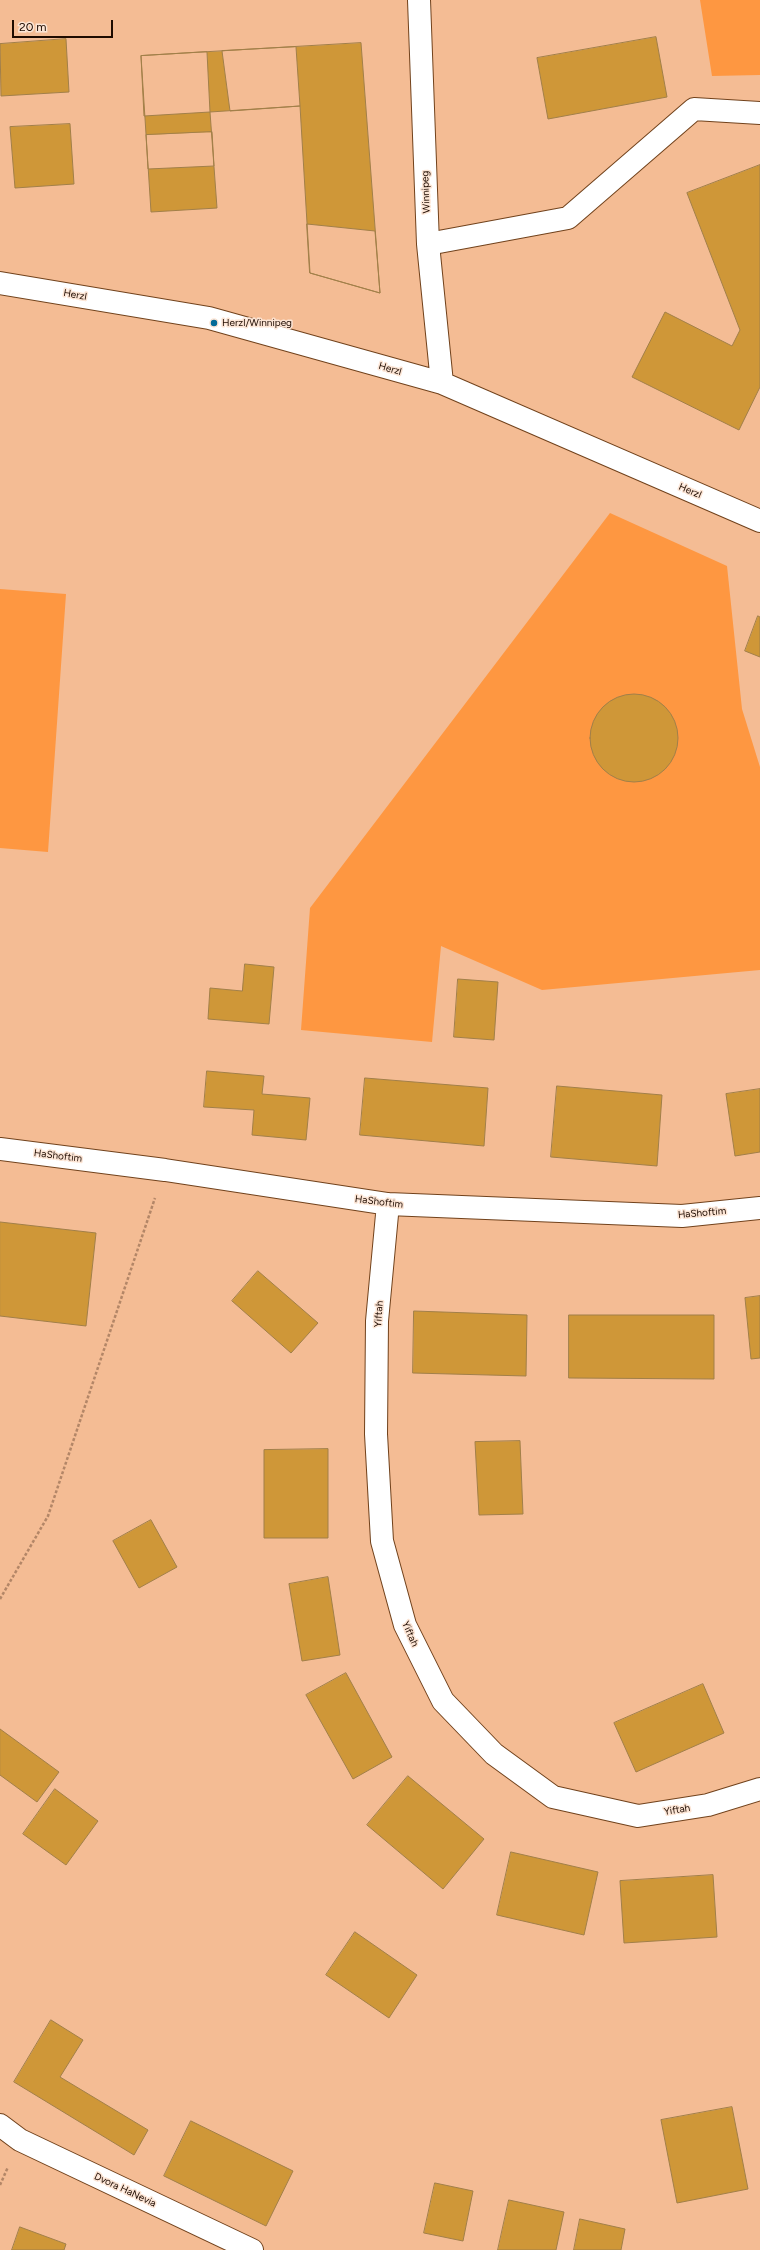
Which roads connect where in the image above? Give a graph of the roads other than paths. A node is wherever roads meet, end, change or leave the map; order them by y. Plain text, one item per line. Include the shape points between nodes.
1 (419, 0) edge
2 (760, 113) edge
3 (428, 244) junction
4 (0, 283) edge
5 (442, 383) junction
6 (760, 521) edge
7 (0, 1149) edge
8 (388, 1204) junction
9 (760, 1208) edge
10 (760, 1789) edge
11 (0, 2125) edge
12 (252, 2250) edge

1 - 3 street, Winnipeg
2 - 3 street via 694,109 568,218
3 - 5 street, Winnipeg
4 - 5 street, Herzl via 209,318
5 - 6 street, Herzl
7 - 8 street, HaShoftim via 165,1170
8 - 9 street, HaShoftim via 682,1216
8 - 10 street, Yiftah via 378,1321 376,1434 382,1541 405,1625 443,1701 494,1754 553,1797 638,1816 708,1805
11 - 12 street, Dvora HaNevia via 20,2140

